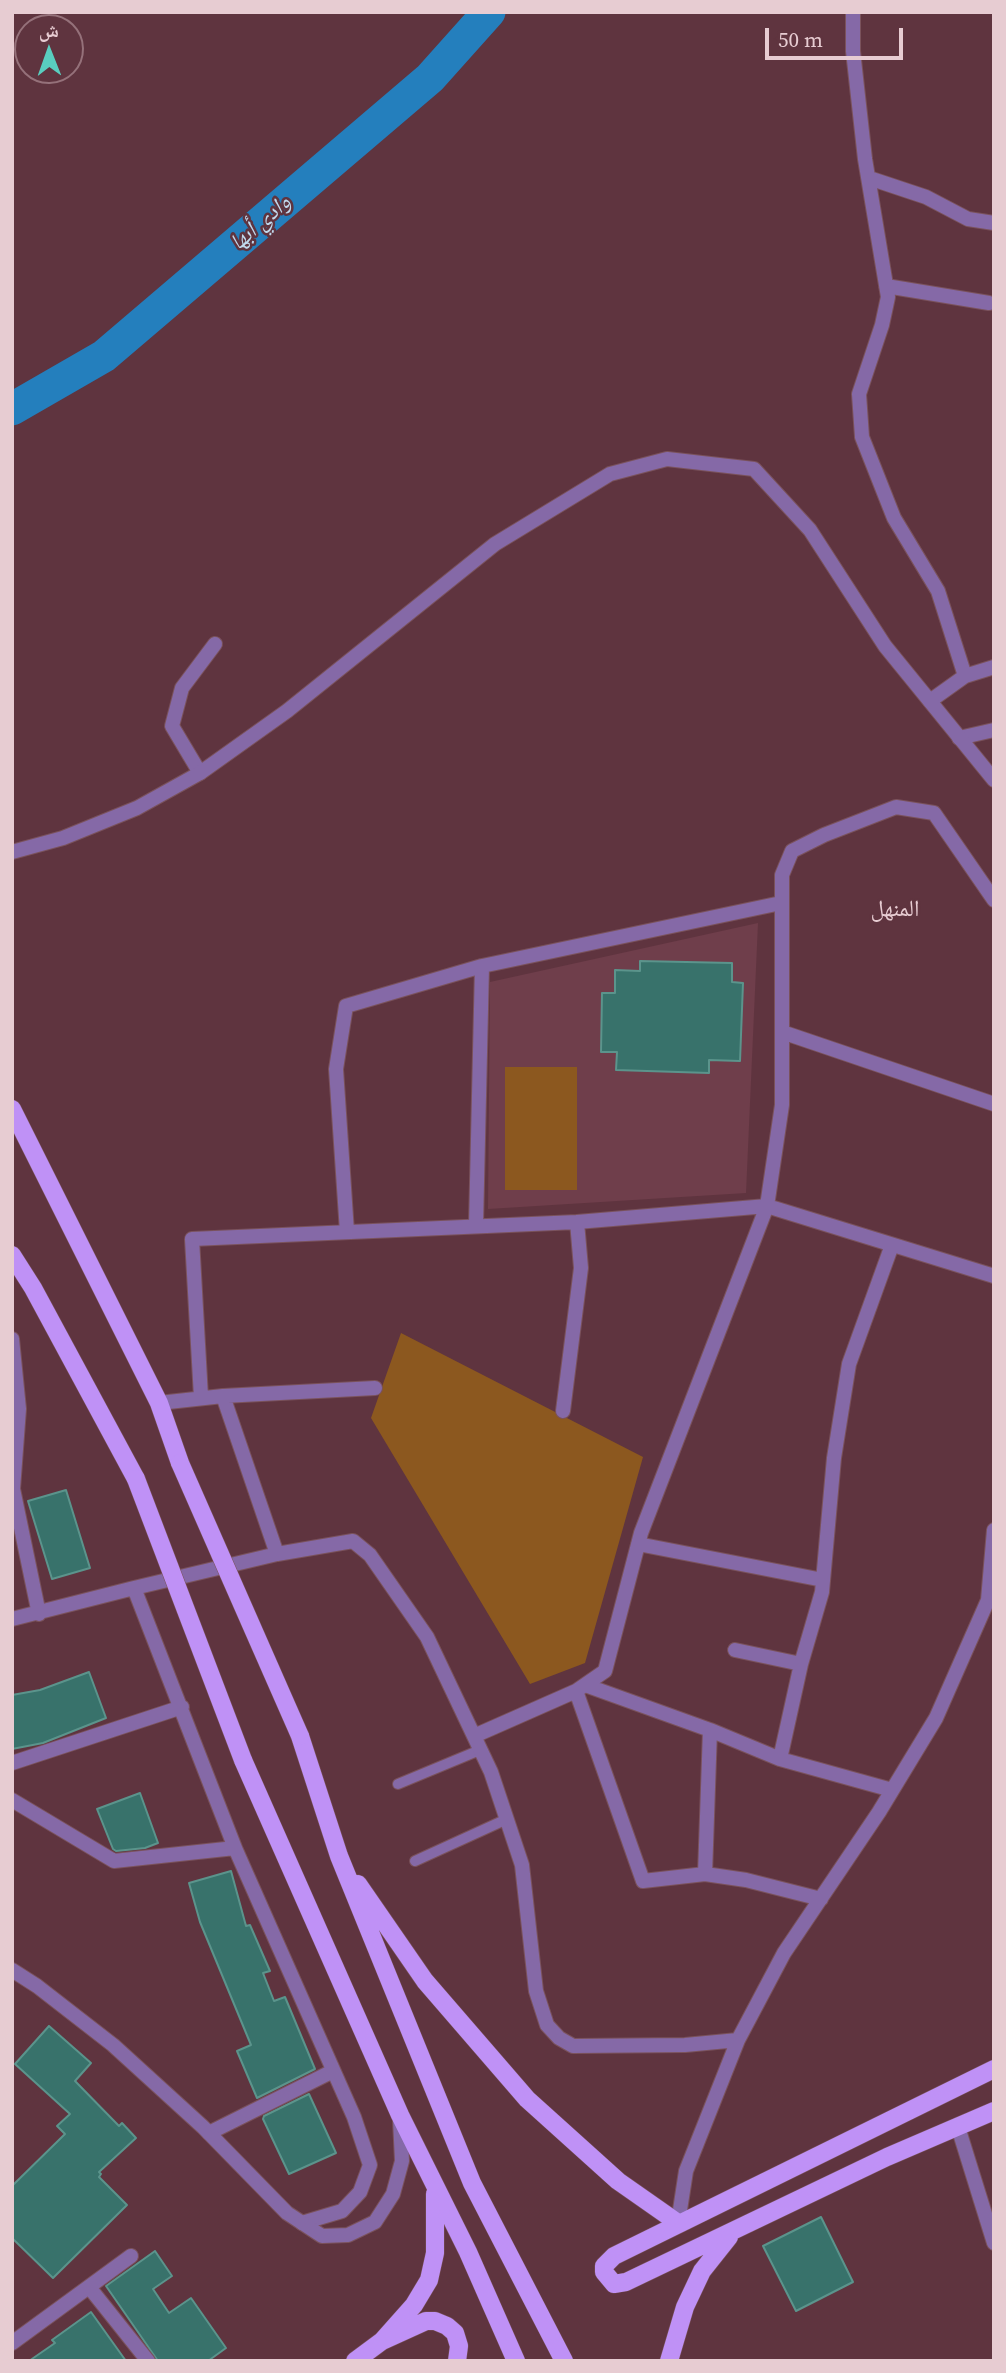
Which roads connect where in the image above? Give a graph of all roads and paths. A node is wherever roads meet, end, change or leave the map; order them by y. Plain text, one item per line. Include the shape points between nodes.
1 (853, 12) edge
2 (869, 178) junction
3 (994, 223) edge
4 (886, 286) junction
5 (989, 303) dead end
6 (215, 644) dead end
7 (994, 667) edge
8 (965, 676) junction
9 (930, 701) junction
10 (994, 730) edge
11 (960, 738) junction
12 (200, 774) junction
13 (994, 780) edge
14 (12, 852) edge
15 (994, 900) edge
16 (781, 903) junction
17 (482, 966) junction
18 (782, 1032) junction
19 (994, 1104) edge
20 (12, 1109) edge
21 (767, 1206) junction
22 (577, 1222) junction
23 (477, 1225) junction
24 (347, 1232) junction
25 (892, 1245) junction
26 (12, 1255) edge
27 (994, 1276) edge
28 (12, 1339) edge
29 (375, 1388) dead end
30 (223, 1396) junction
31 (201, 1397) junction
32 (159, 1403) junction
33 (16, 1410) edge
34 (563, 1411) dead end
35 (994, 1530) edge
36 (638, 1544) junction
37 (277, 1554) junction
38 (823, 1580) junction
39 (134, 1588) junction
40 (991, 1606) edge
41 (39, 1614) junction
42 (12, 1619) edge
43 (735, 1650) dead end
44 (801, 1664) junction
45 (580, 1688) junction
46 (181, 1707) junction
47 (710, 1730) junction
48 (477, 1743) junction
49 (780, 1759) junction
50 (12, 1763) edge
51 (398, 1783) dead end
52 (892, 1790) junction
53 (12, 1800) edge
54 (507, 1819) junction
55 (235, 1848) junction
56 (339, 1856) junction
57 (415, 1861) dead end
58 (705, 1874) junction
59 (821, 1899) junction
60 (12, 1970) edge
61 (738, 2040) junction
62 (994, 2068) edge
63 (333, 2071) junction
64 (994, 2111) edge
65 (400, 2115) junction
66 (958, 2127) junction
67 (209, 2133) junction
68 (435, 2186) junction
69 (302, 2223) junction
70 (678, 2223) junction
71 (737, 2228) junction
72 (994, 2243) edge
73 (131, 2256) dead end
74 (89, 2287) junction
75 (382, 2341) junction
76 (12, 2343) edge
77 (148, 2361) edge
78 (355, 2361) edge
79 (457, 2361) edge
80 (516, 2361) edge
81 (564, 2361) edge
82 (669, 2361) edge

1 - 2 street via 853,51
2 - 3 street via 926,197 968,219
2 - 4 street
4 - 5 street
4 - 8 street via 882,325 859,394 862,437 894,519 938,591
6 - 12 street via 182,688 172,726
7 - 8 street
8 - 9 street
9 - 11 street
9 - 12 street via 885,646 810,530 754,470 667,459 610,474 495,544 287,711
10 - 11 street
11 - 13 street
12 - 14 street via 137,808
15 - 16 street via 934,813 895,807 792,851 782,875
16 - 17 street
16 - 18 street
17 - 23 street
17 - 24 street via 346,1006 337,1069
18 - 19 street
18 - 21 street via 782,1105
20 - 32 main road
21 - 22 street
21 - 25 street
21 - 36 street
22 - 23 street
22 - 34 street via 581,1268
23 - 24 street
24 - 31 street via 192,1239
25 - 27 street
25 - 38 street via 849,1364 834,1458
26 - 65 main road, bridge via 136,1479 243,1760
28 - 33 street
29 - 30 street
30 - 31 street
30 - 37 street
31 - 32 street
32 - 56 main road, bridge via 180,1463 300,1736
33 - 41 street via 13,1489
35 - 40 street
36 - 38 street
36 - 45 street via 605,1671
37 - 39 street
37 - 48 street via 353,1541 370,1555 427,1637
38 - 44 street
39 - 41 street
39 - 46 street
40 - 52 street via 936,1718
41 - 42 street
43 - 44 street
44 - 49 street
45 - 47 street
45 - 48 street
45 - 58 street via 643,1881
46 - 50 street
46 - 55 street
47 - 49 street
47 - 58 street
48 - 51 lane
48 - 54 street
49 - 52 street
52 - 59 street
53 - 55 street via 114,1861
54 - 57 lane
54 - 61 street via 522,1865 536,1991 547,2025 559,2039 573,2046
55 - 63 street
56 - 70 main road via 425,1981 527,2099 618,2180
56 - 81 main road via 472,2183
58 - 59 street
59 - 61 street via 784,1953
60 - 67 street via 113,2045
61 - 70 street via 686,2171
62 - 70 main road
63 - 67 street
63 - 69 street via 370,2165 360,2192 342,2211
64 - 66 main road
65 - 68 main road
65 - 69 street via 402,2161 393,2194 375,2222 348,2235 322,2236
66 - 71 main road
66 - 72 street
67 - 69 street
68 - 75 main road via 435,2253 429,2280
68 - 80 main road
70 - 71 main road via 608,2260 604,2266 608,2279 614,2284 626,2282
71 - 82 main road via 702,2271 685,2307
73 - 74 street
74 - 76 street
74 - 77 street
75 - 78 main road
75 - 79 main road via 435,2321 455,2333

